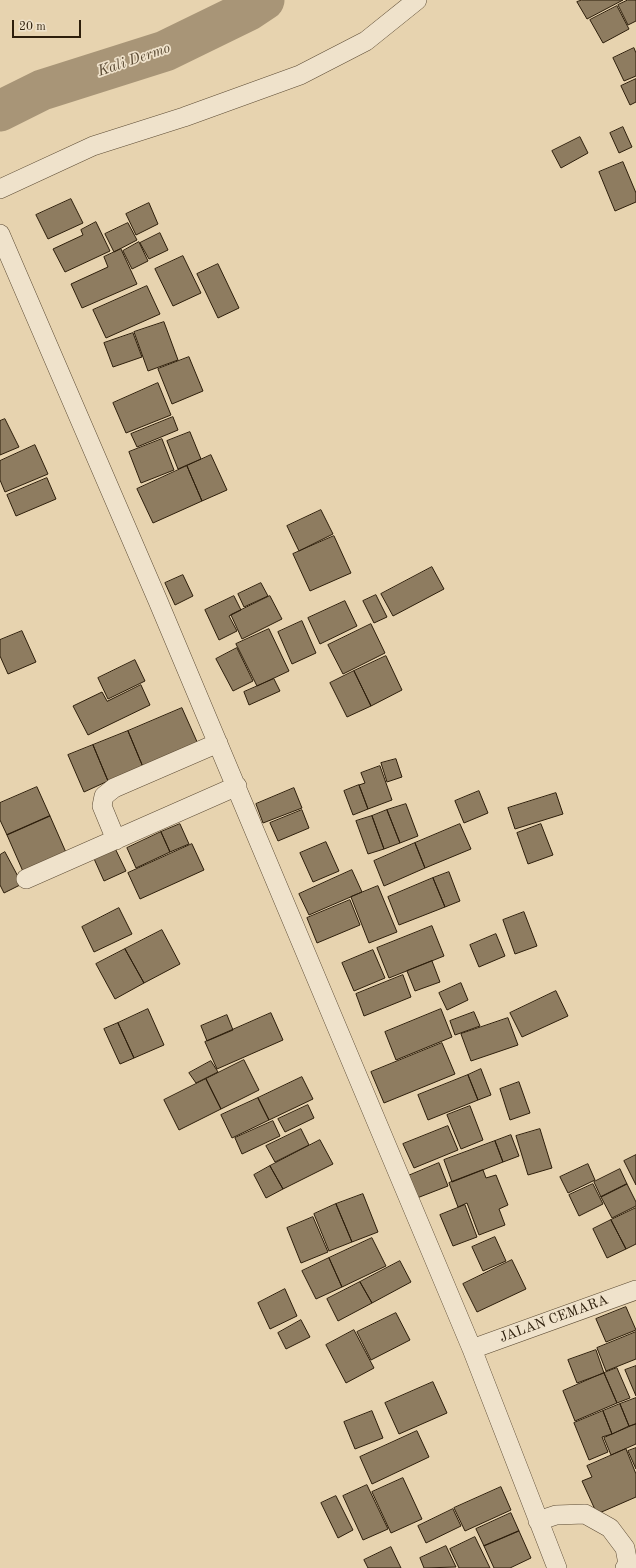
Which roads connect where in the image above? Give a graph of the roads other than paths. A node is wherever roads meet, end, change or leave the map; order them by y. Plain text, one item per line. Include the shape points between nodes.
1 (417, 0) edge
2 (0, 189) edge
3 (0, 234) edge
4 (218, 743) junction
5 (237, 786) junction
6 (116, 840) junction
7 (26, 879) dead end
8 (636, 1290) edge
9 (472, 1349) junction
10 (538, 1521) junction
11 (557, 1568) edge
12 (625, 1568) edge

1 - 2 street via 366,41 300,75 184,117 93,146
3 - 4 street
4 - 5 street
4 - 6 street via 114,788 104,796 102,806
5 - 6 street
5 - 9 street
6 - 7 street
8 - 9 street, JALAN CEMARA
9 - 10 street
10 - 11 street
10 - 12 street via 556,1515 585,1514 610,1528 624,1548 628,1564

